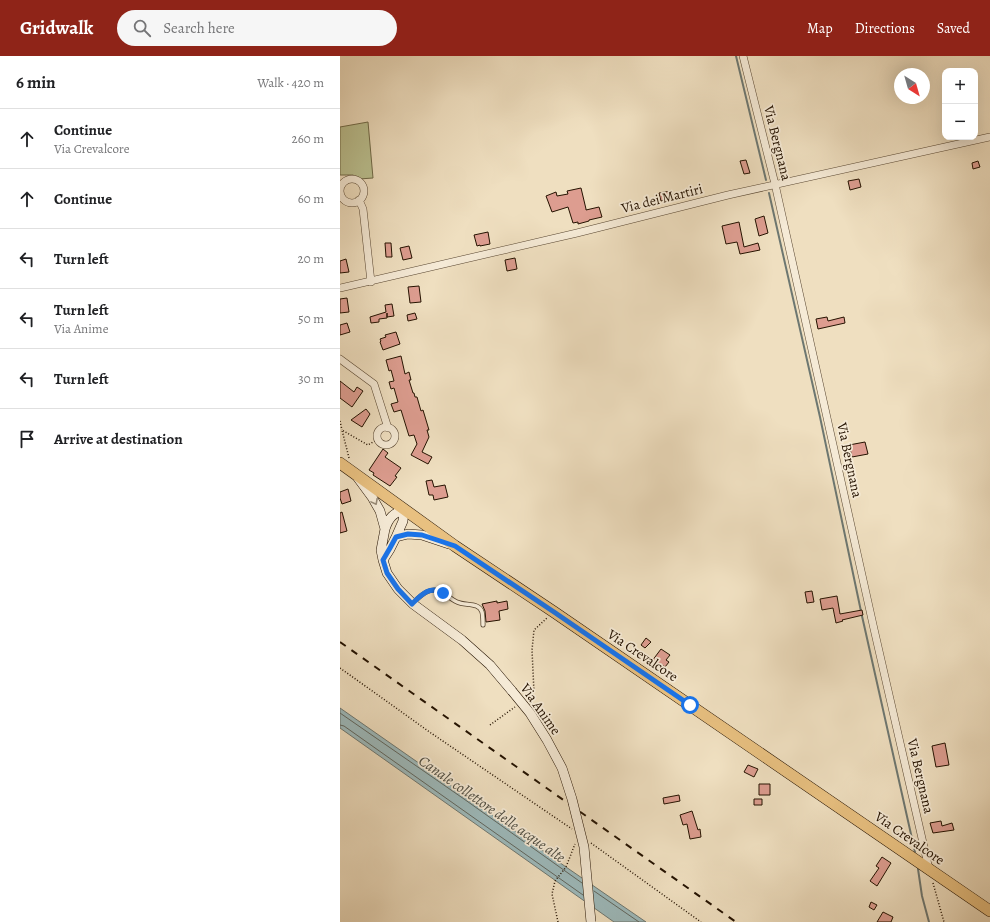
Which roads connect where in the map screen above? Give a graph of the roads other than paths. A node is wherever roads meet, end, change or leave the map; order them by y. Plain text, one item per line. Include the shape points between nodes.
1 (744, 56) edge
2 (990, 137) edge
3 (775, 184) junction
4 (341, 185) edge
5 (359, 200) junction
6 (343, 202) edge
7 (371, 282) junction
8 (340, 288) edge
9 (340, 359) edge
10 (388, 428) junction
11 (340, 463) edge
12 (352, 471) junction
13 (404, 509) junction
14 (385, 529) junction
15 (396, 537) junction
16 (455, 546) junction
17 (383, 560) junction
18 (412, 604) junction
19 (483, 625) dead end
20 (929, 869) junction
21 (990, 911) edge
22 (591, 922) edge

1 - 3 street, Via Bergnana
2 - 3 street, Via dei Martiri
3 - 7 street, Via dei Martiri
3 - 20 street, Via Bergnana
4 - 5 street via 351,179 358,181 364,191
4 - 6 street
5 - 6 street
5 - 7 street via 363,209
7 - 8 street, Via dei Martiri
9 - 10 street via 374,384
10 - 10 street via 392,430 394,438 386,445 378,439 378,433 382,428
11 - 12 main road, Via Crevalcore
12 - 13 main road, Via Crevalcore
12 -> 14 street via 380,511
13 - 14 street via 388,520
13 - 15 street via 403,522
13 - 16 main road, Via Crevalcore
14 - 17 street via 381,550
15 - 16 street via 408,534 422,535
15 - 17 street
16 - 20 main road, Via Crevalcore
17 - 18 street, Via Anime via 387,573
18 - 19 lane via 428,591 439,591 456,602 477,606 482,612
18 - 22 street, Via Anime, bridge via 462,640 490,665 530,713 547,740 562,768 584,847
20 - 21 main road, Via Crevalcore

